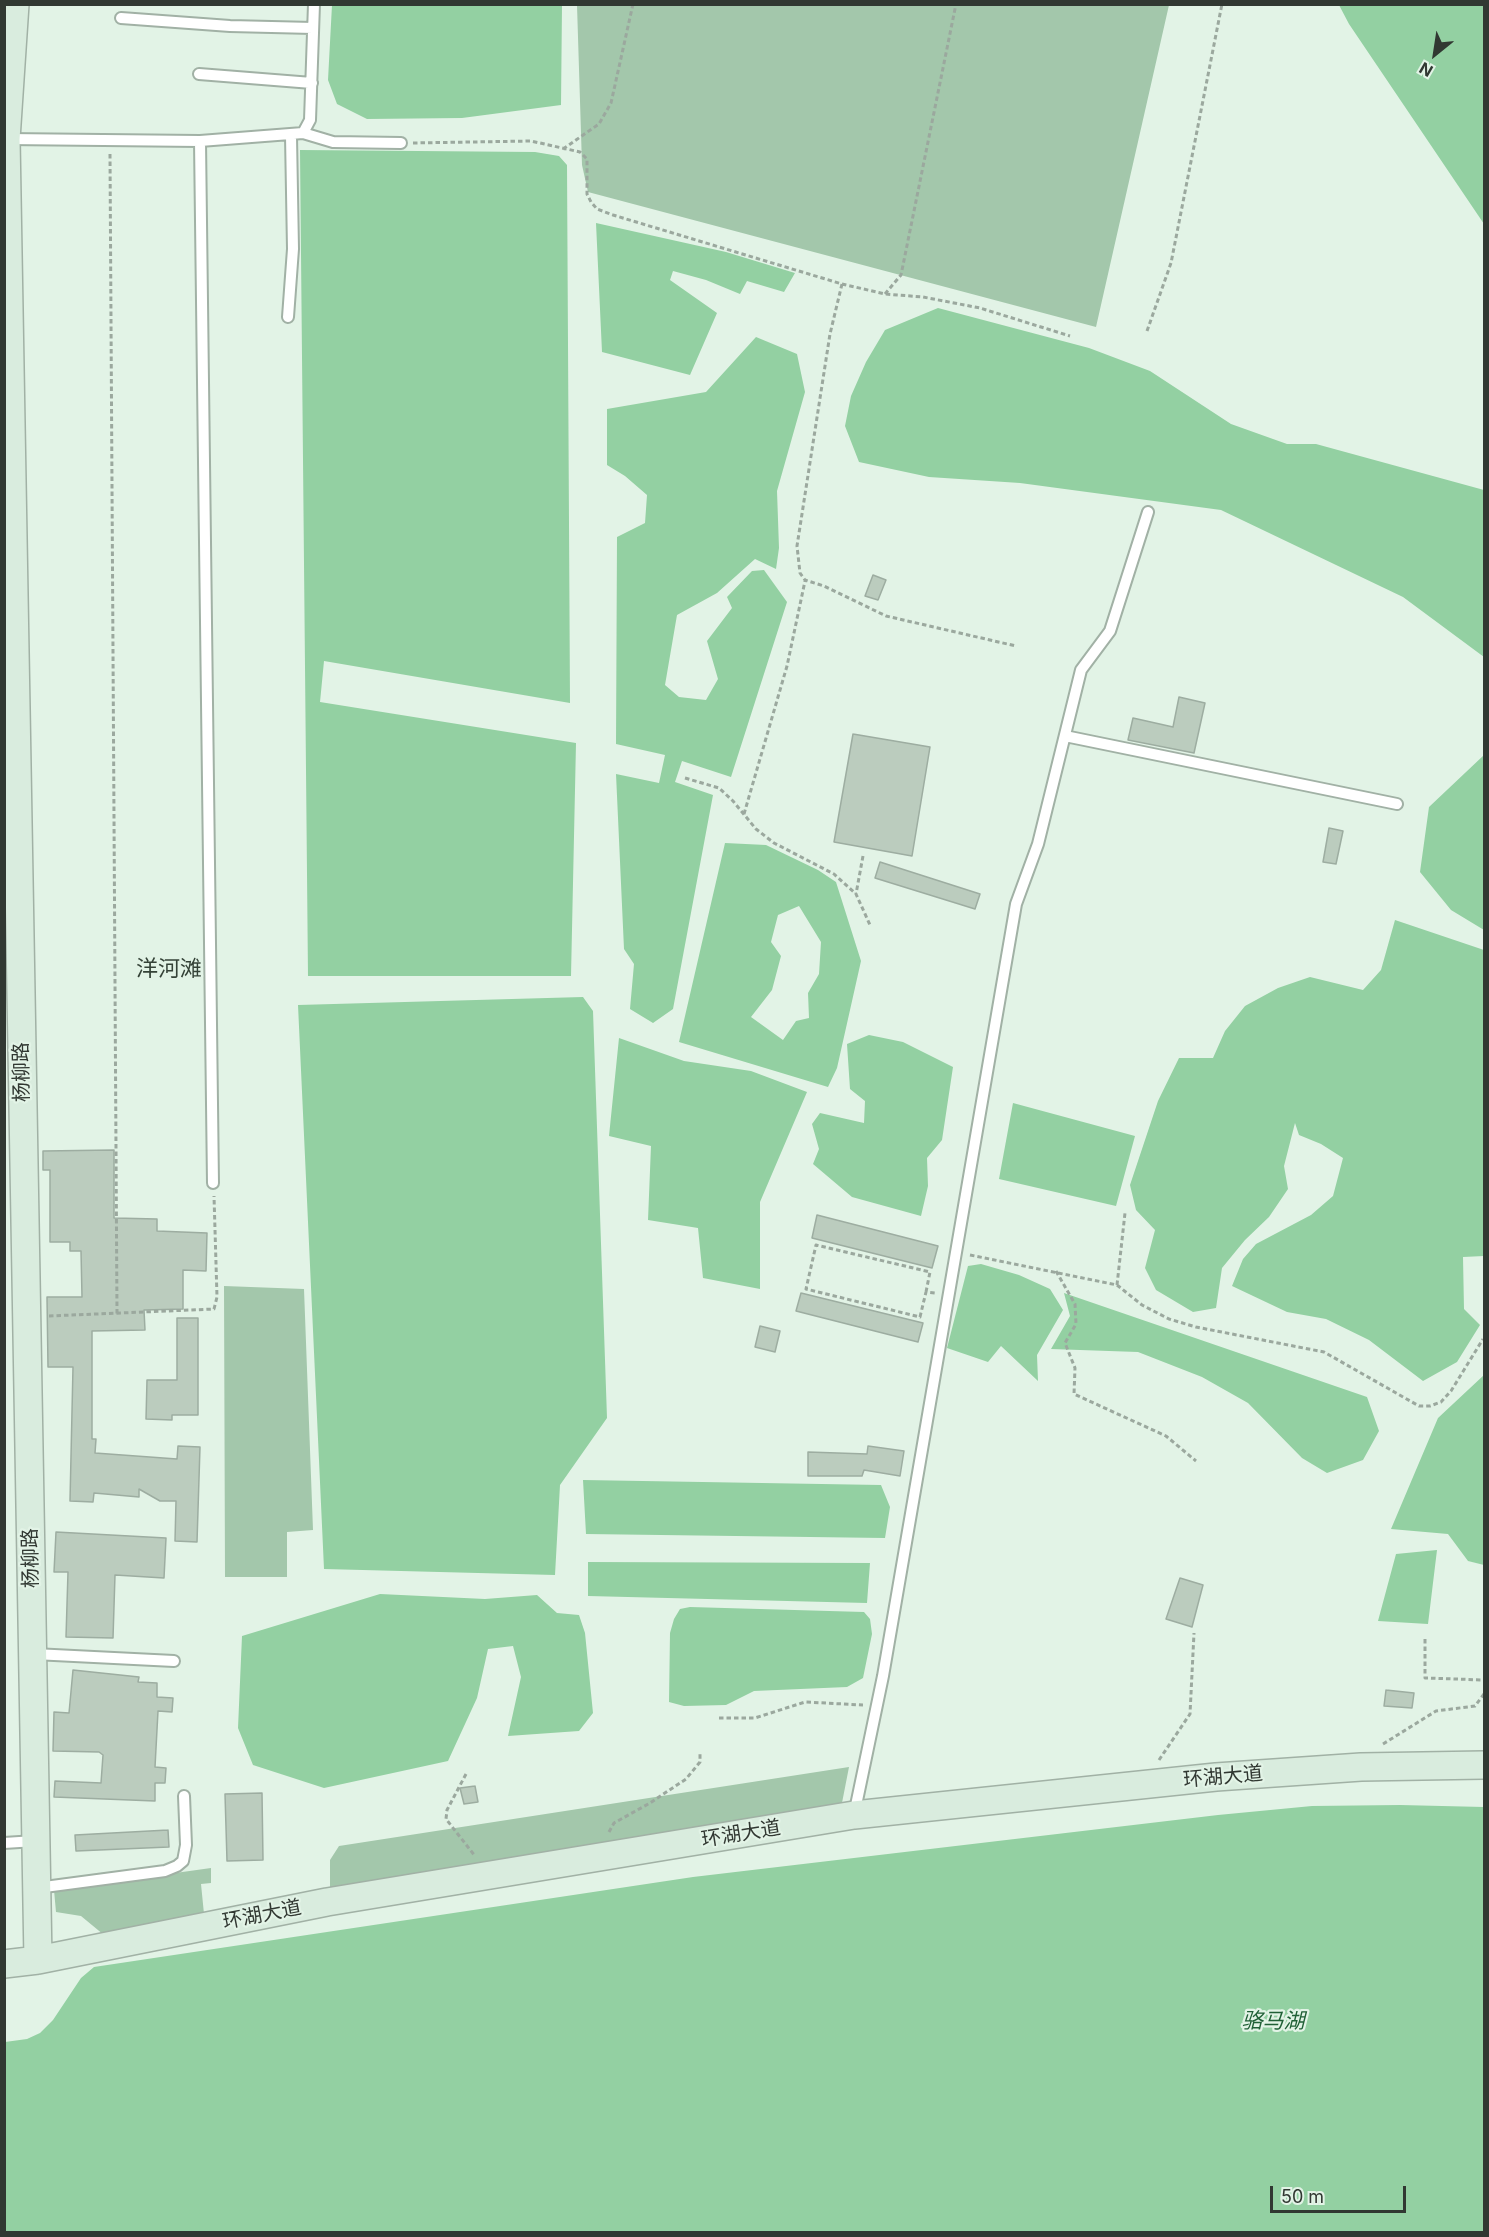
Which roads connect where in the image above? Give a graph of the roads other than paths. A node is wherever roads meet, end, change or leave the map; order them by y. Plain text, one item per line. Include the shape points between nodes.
1 (15, 4) edge
2 (314, 4) edge
3 (121, 18) dead end
4 (313, 28) junction
5 (199, 74) dead end
6 (312, 83) junction
7 (303, 133) junction
8 (291, 136) junction
9 (6, 139) edge
10 (200, 141) junction
11 (401, 143) road end
12 (288, 317) dead end
13 (1148, 512) dead end
14 (1065, 736) junction
15 (1397, 804) dead end
16 (12, 890) edge
17 (213, 1183) road end
18 (32, 1654) junction
19 (174, 1661) dead end
20 (1485, 1765) edge
21 (184, 1796) dead end
22 (854, 1815) junction
23 (36, 1841) junction
24 (4, 1843) edge
25 (36, 1888) junction
26 (38, 1960) junction
27 (4, 1964) edge

1 - 9 street, 杨柳路
2 - 4 lane
3 - 4 lane
4 - 6 lane
5 - 6 lane
6 - 7 lane via 310,120
7 - 8 lane
7 - 11 lane via 333,142
8 - 10 lane
8 - 12 lane via 293,249
9 - 10 lane
9 - 16 street, 杨柳路
10 - 17 lane
13 - 14 lane via 1110,631 1081,670
14 - 15 lane
14 - 22 lane via 1038,844 1016,904 877,1706
16 - 18 street, 杨柳路
18 - 19 lane
18 - 23 street, 杨柳路
20 - 22 street, 环湖大道 via 1361,1767
21 - 25 lane via 186,1845 183,1861 177,1866 154,1873
22 - 26 street, 环湖大道 via 327,1902
23 - 24 lane
23 - 25 street, 杨柳路
25 - 26 street, 杨柳路
26 - 27 street, 环湖大道

